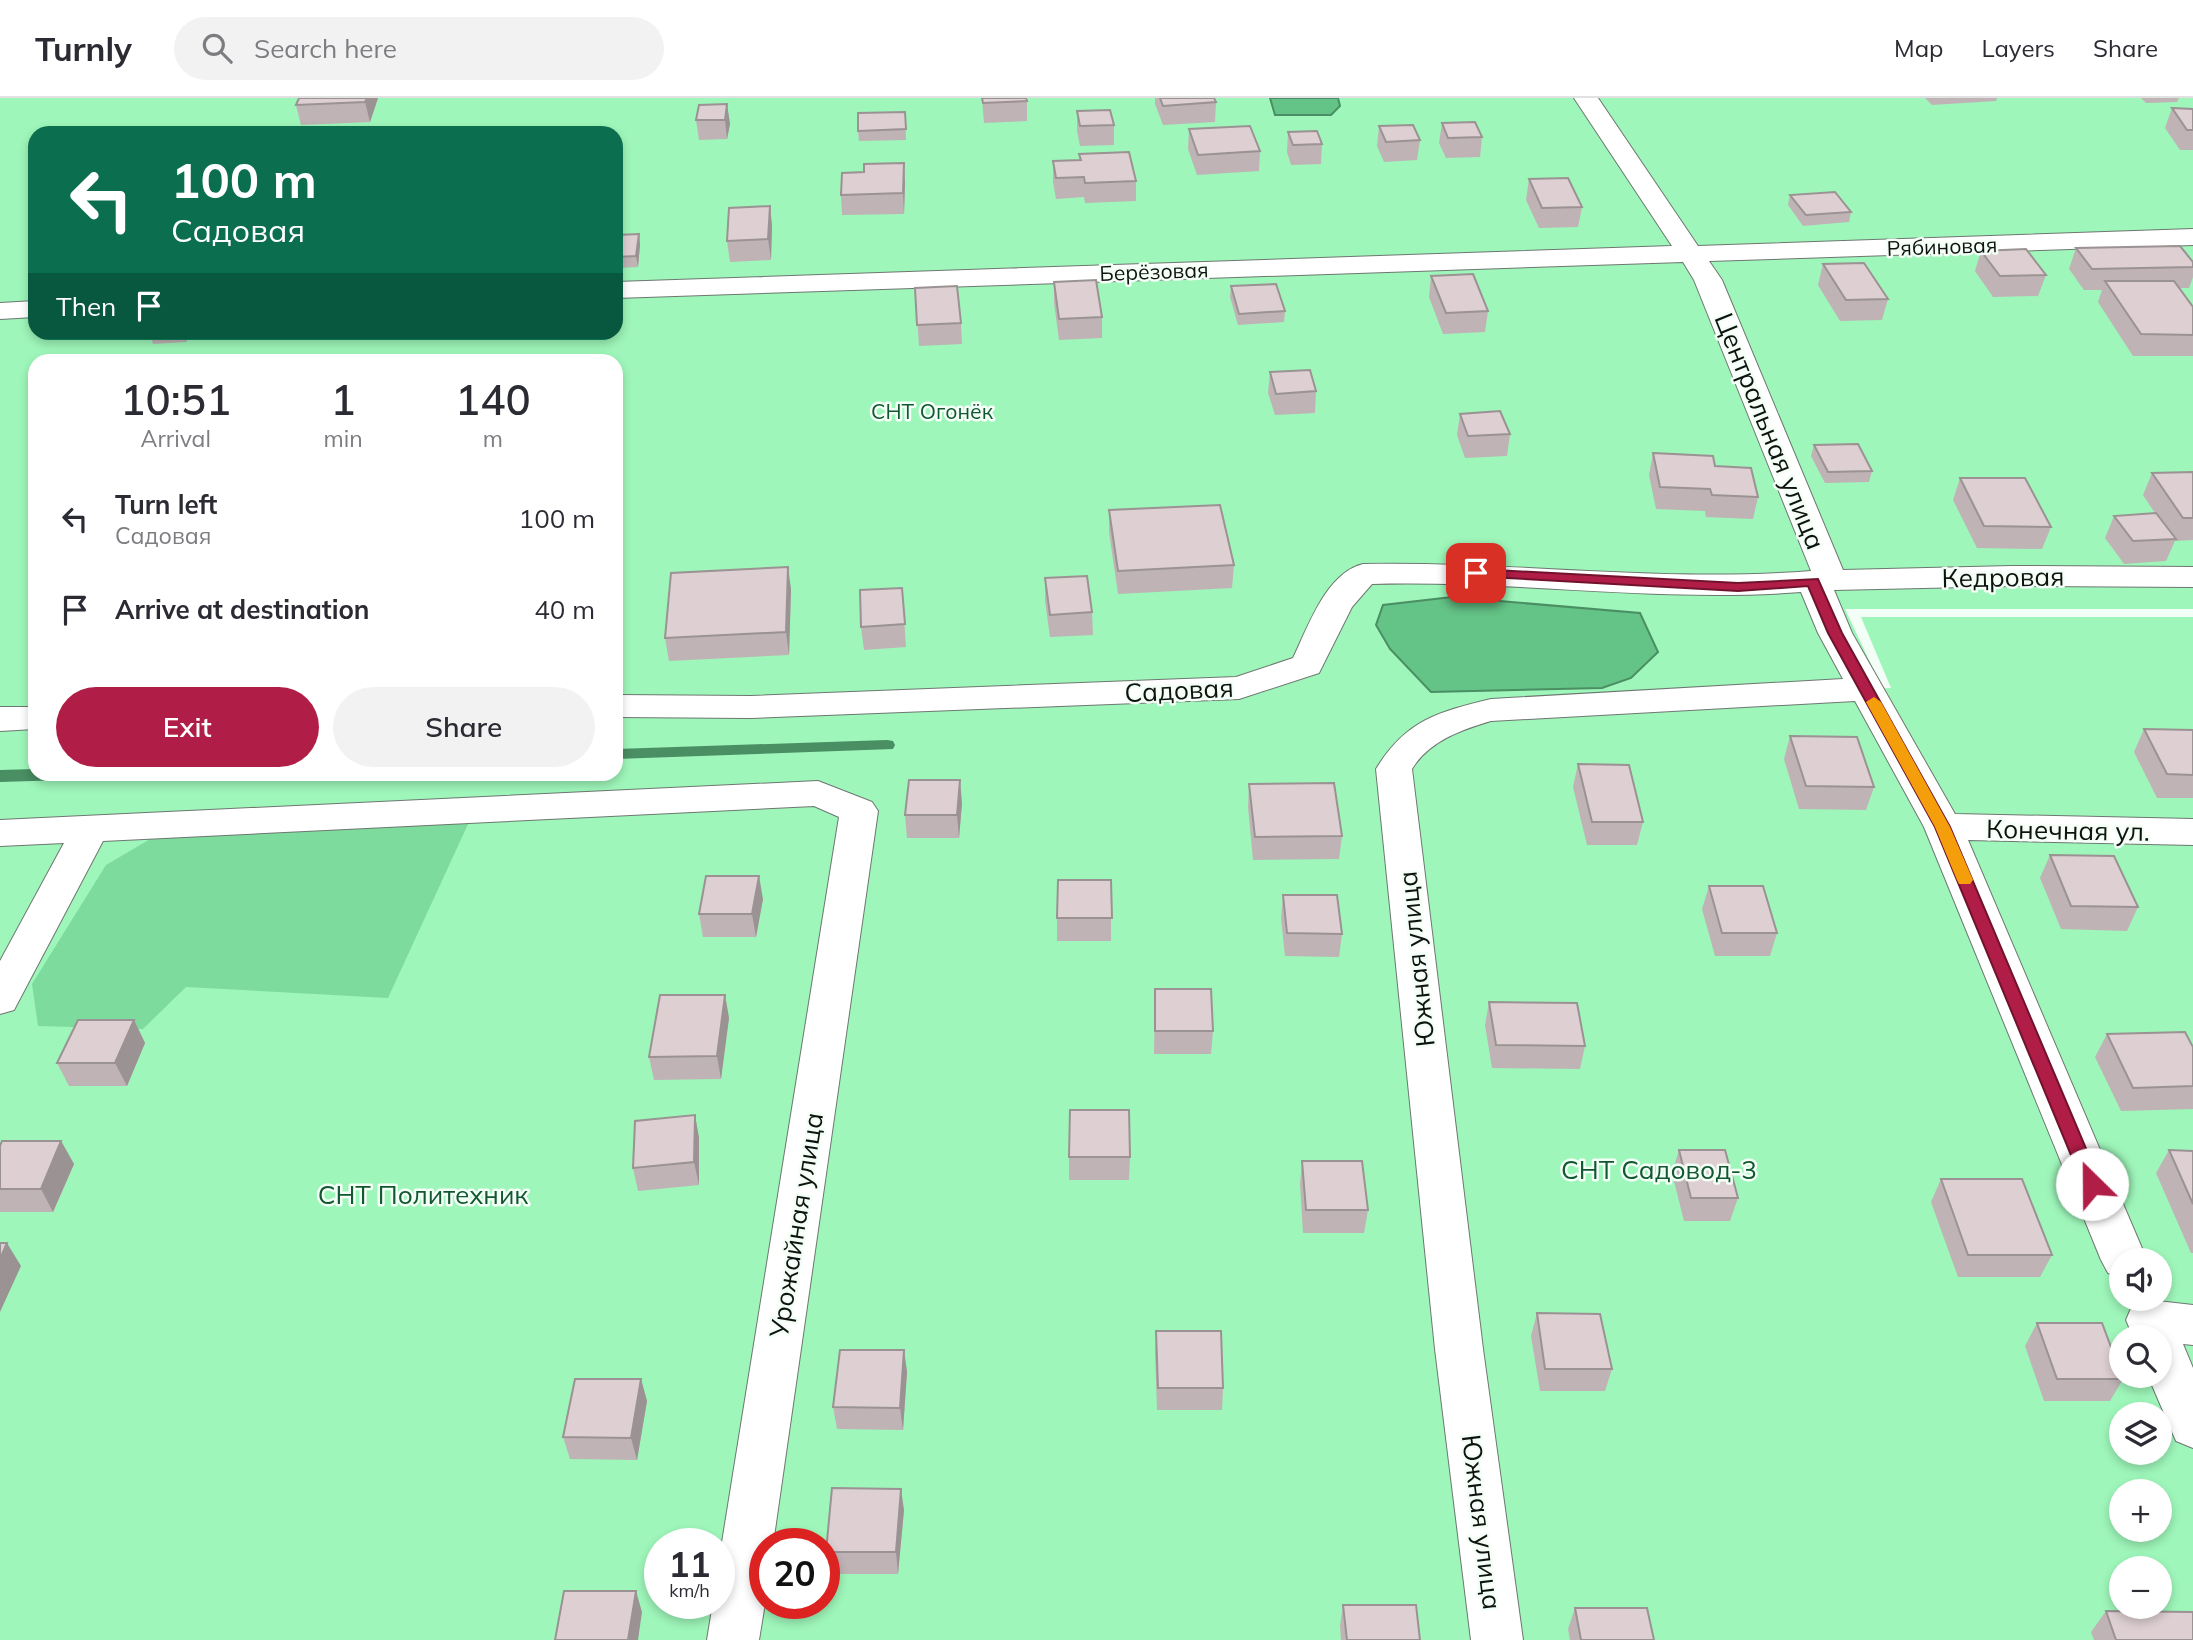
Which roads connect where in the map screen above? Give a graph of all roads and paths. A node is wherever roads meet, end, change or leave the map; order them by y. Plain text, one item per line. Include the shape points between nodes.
1 (1586, 98) edge
2 (2193, 237) edge
3 (1691, 254) junction
4 (623, 290) edge
5 (28, 309) edge
6 (0, 311) edge
7 (2193, 577) edge
8 (1822, 581) junction
9 (1867, 689) junction
10 (623, 706) edge
11 (28, 718) edge
12 (0, 719) edge
13 (1942, 827) junction
14 (90, 830) junction
15 (2193, 832) edge
16 (0, 833) edge
17 (0, 999) edge
18 (2119, 1248) edge
19 (2172, 1364) edge
20 (2193, 1426) edge
21 (733, 1640) edge
22 (1497, 1640) edge

1 - 3 street, Центральная улица
2 - 3 street, Рябиновая
3 - 4 street, Берёзовая
3 - 8 street, Центральная улица via 1708,280
5 - 6 street
7 - 8 street, Кедровая
8 - 9 street, Центральная улица via 1835,633
8 - 10 street, Садовая via 1738,587 1450,572 1363,574 1336,604 1307,665 1239,688 751,707
9 - 13 street, Центральная улица
9 - 22 street, Южная улица via 1490,710 1451,720 1424,734 1403,751 1394,769 1459,1349
11 - 12 street
13 - 15 street, Конечная ул.
13 - 18 street, Центральная улица
14 - 16 street
14 - 17 street
14 - 21 street, Урожайная улица via 818,793 859,811
19 - 20 street

